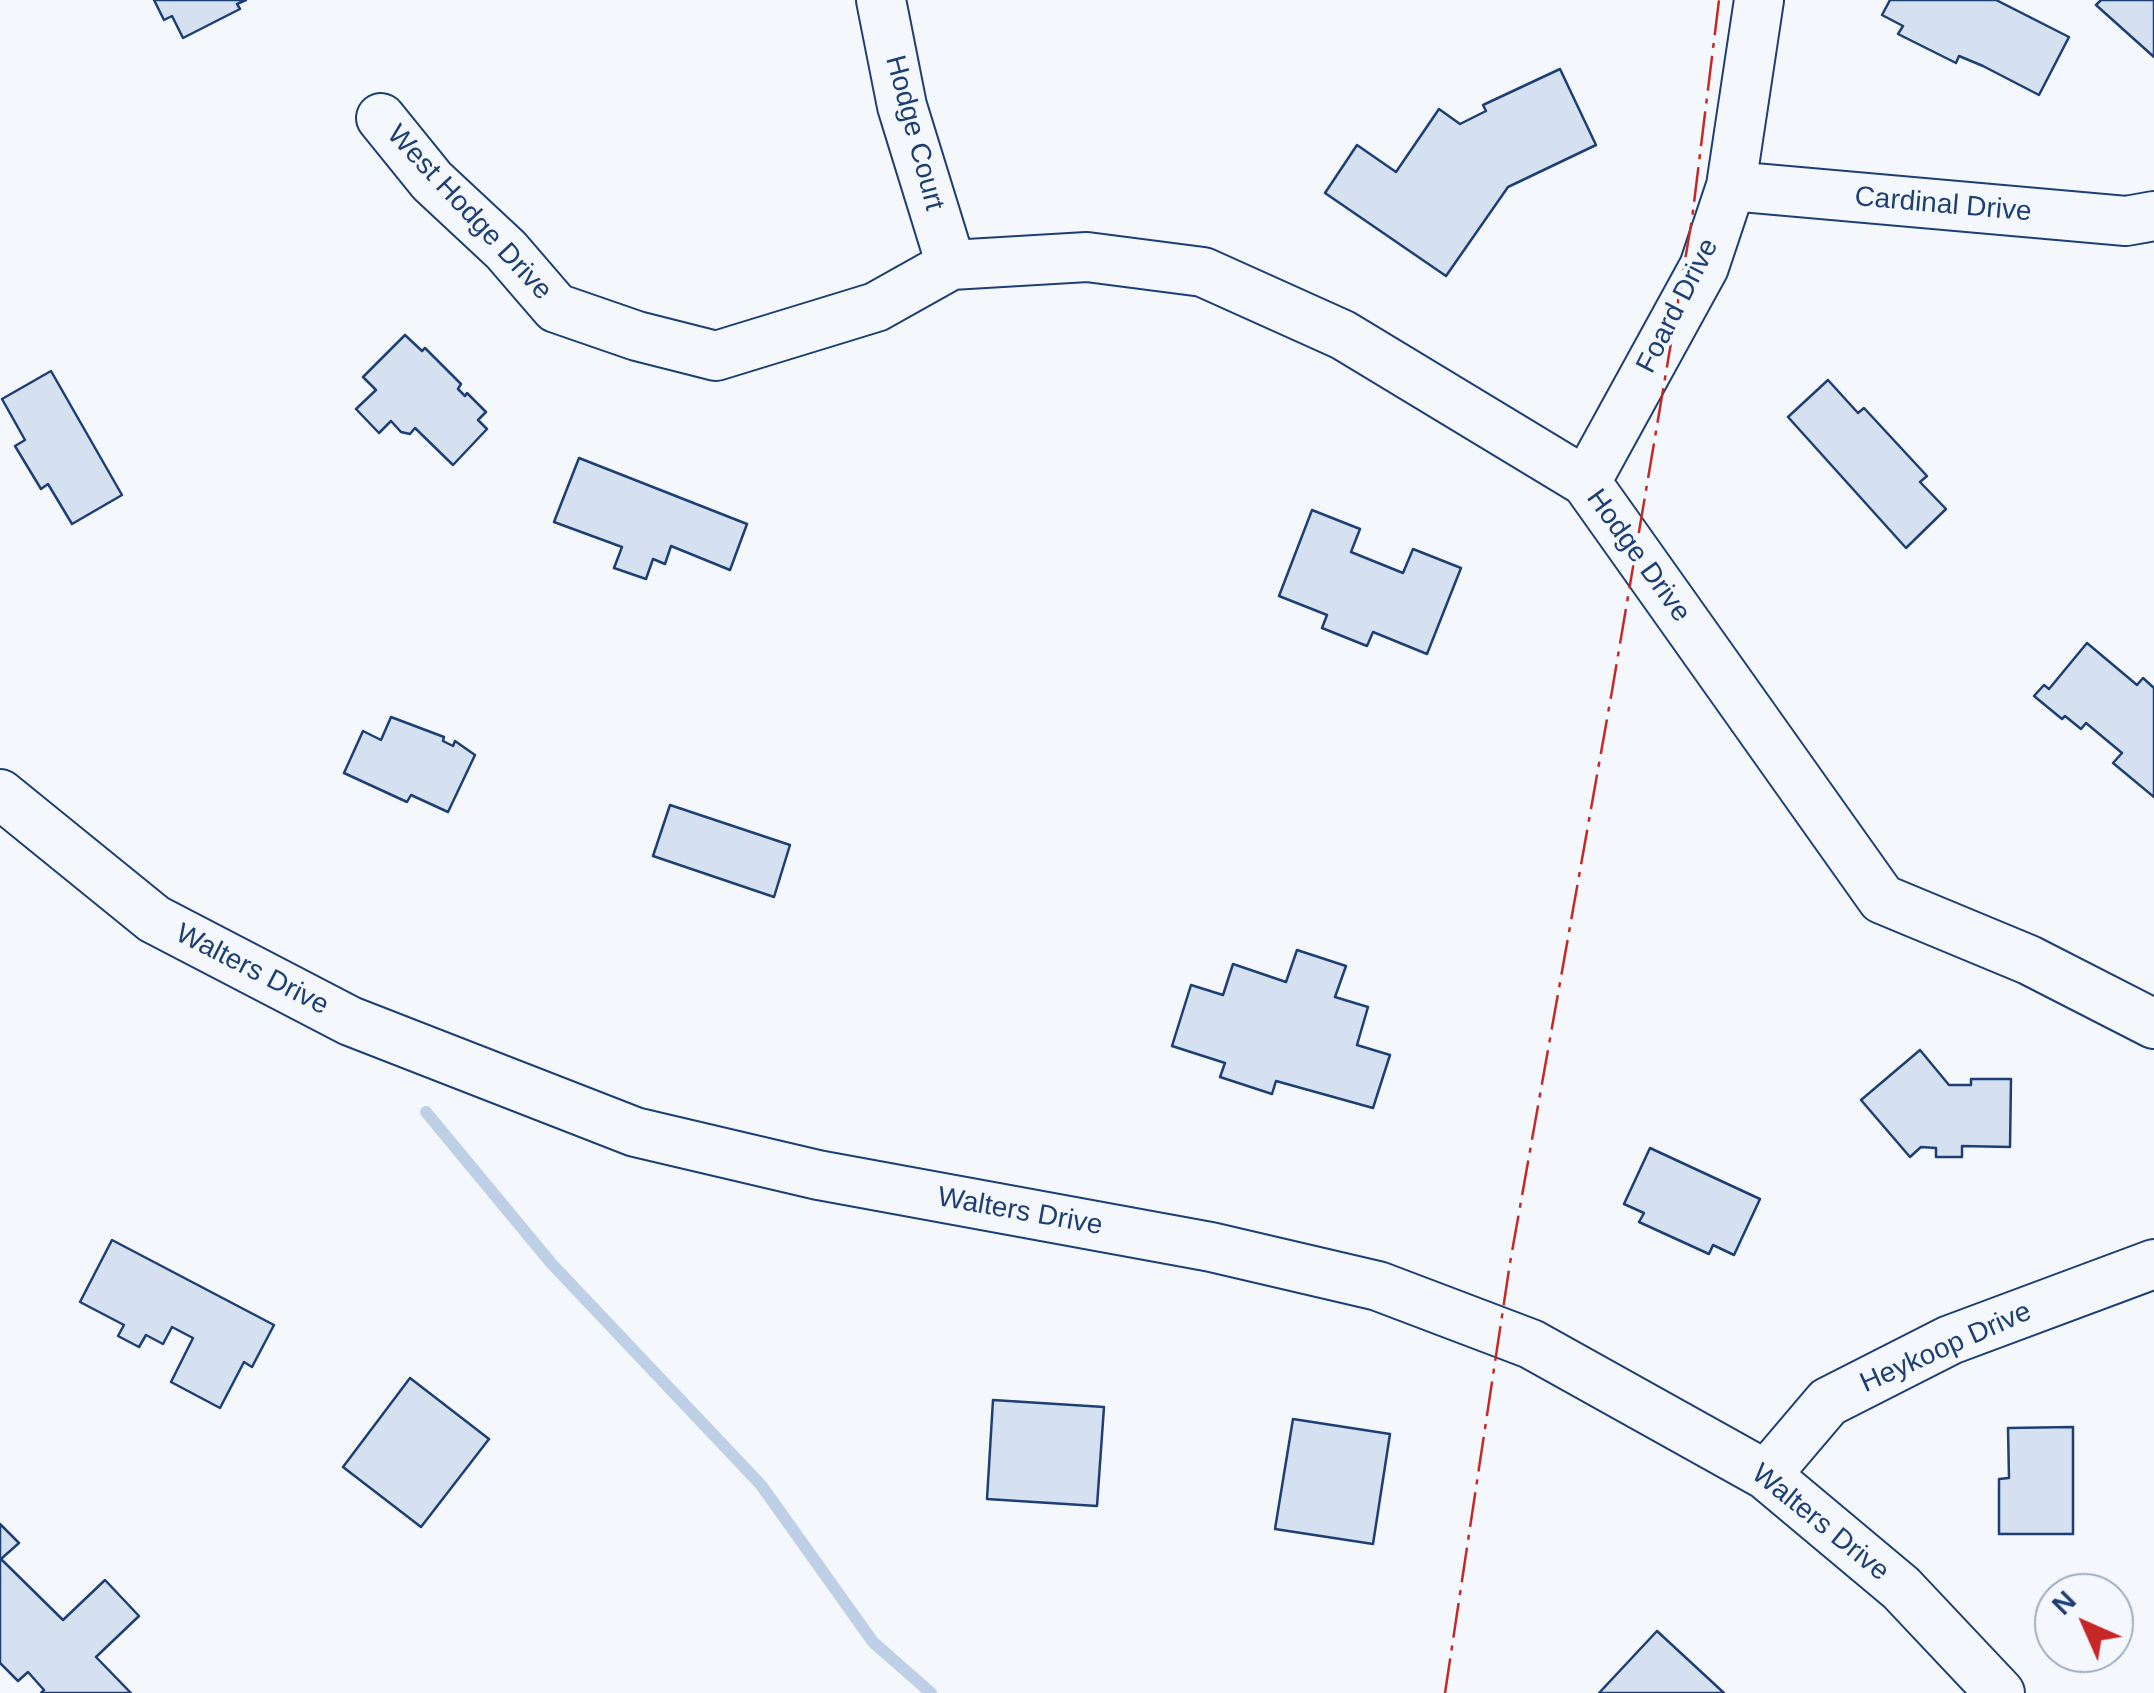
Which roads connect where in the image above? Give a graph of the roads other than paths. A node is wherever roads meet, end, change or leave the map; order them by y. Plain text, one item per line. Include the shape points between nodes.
1 (882, 0) edge
2 (1759, 0) edge
3 (381, 118) dead end
4 (1731, 186) junction
5 (2154, 216) edge
6 (951, 265) junction
7 (1586, 482) junction
8 (0, 794) edge
9 (2154, 1024) edge
10 (2154, 1264) edge
11 (1766, 1475) junction
12 (2000, 1693) edge

1 - 6 street, Hodge Court via 902,106
2 - 4 street, Foard Drive
3 - 6 street, West Hodge Drive via 432,181 556,308 637,336 716,356 876,307
4 - 5 street, Cardinal Drive via 2126,222
4 - 7 street, Foard Drive via 1704,267
6 - 7 street, Hodge Drive via 1087,257 1203,272 1343,335
7 - 9 street, Hodge Drive via 1882,899 2030,960
8 - 11 street, Walters Drive via 154,919 350,1021 617,1125 818,1175 1211,1247 1378,1286 1530,1344
10 - 11 street, Heykoop Drive via 1950,1340 1828,1402
11 - 12 street, Walters Drive via 1901,1588

